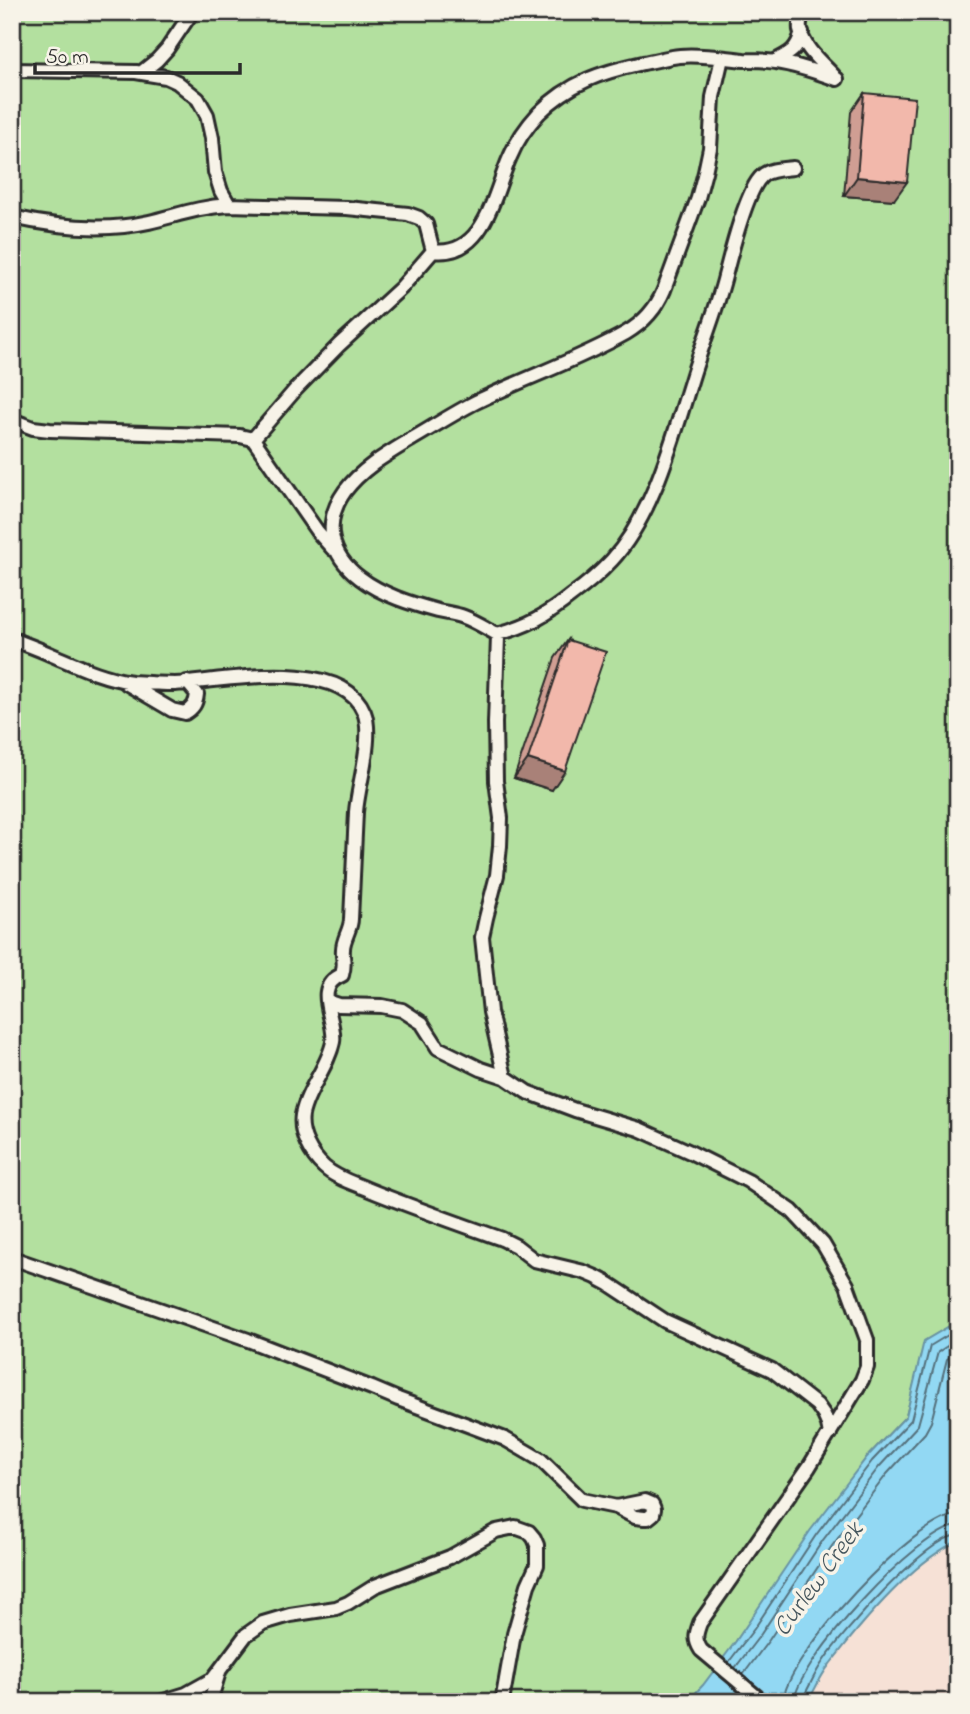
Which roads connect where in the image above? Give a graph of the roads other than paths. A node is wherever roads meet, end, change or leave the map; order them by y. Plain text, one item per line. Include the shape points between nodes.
1 (192, 12) edge
2 (802, 12) edge
3 (802, 32) junction
4 (722, 58) junction
5 (775, 61) junction
6 (12, 69) edge
7 (142, 72) junction
8 (793, 168) dead end
9 (229, 205) junction
10 (12, 217) edge
11 (433, 251) junction
12 (12, 420) edge
13 (253, 439) junction
14 (338, 555) junction
15 (497, 634) junction
16 (12, 639) edge
17 (120, 679) junction
18 (187, 682) junction
19 (327, 1001) junction
20 (505, 1077) junction
21 (12, 1258) edge
22 (830, 1434) junction
23 (616, 1507) dead end
24 (220, 1672) junction
25 (160, 1702) edge
26 (210, 1702) edge
27 (502, 1702) edge
28 (763, 1702) edge

1 - 7 lane via 167,49
2 - 3 lane
3 - 5 lane via 796,48
3 - 5 lane via 812,54 837,79
4 - 5 lane
4 - 11 lane via 663,59 595,75 563,92 520,136 484,225 462,246 443,253
4 - 14 lane via 705,172 660,301 627,332 476,402 369,468 346,489 334,511 331,531
6 - 7 lane
7 - 9 lane via 177,82 198,99 207,115 217,181
8 - 15 lane via 763,174 745,209 676,429 630,535 597,574 557,607 521,628
9 - 10 lane via 110,227 51,225
9 - 11 lane via 408,214 426,225
11 - 13 lane via 296,389
12 - 13 lane via 50,430
13 - 14 lane
14 - 15 lane via 360,578 381,590 404,601 466,617
15 - 20 lane via 500,846 482,937 490,1013
16 - 17 lane via 85,670
17 - 18 lane via 153,684
17 - 18 lane via 179,713 192,709 196,702 197,694
18 - 19 lane via 267,676 323,680 349,692 364,713 367,740 353,847 351,920 343,947 345,965 342,975 329,985
19 - 20 lane via 402,1010 422,1023 438,1048
19 - 22 lane via 334,1040 302,1116 308,1146 326,1169 391,1199 502,1239 534,1260 584,1272 665,1321 762,1364 817,1405
20 - 22 lane via 527,1092 639,1129 748,1181 792,1211 813,1233 848,1285 867,1340 862,1380
21 - 23 lane via 248,1340 505,1439 541,1460 582,1500
22 - 28 lane via 695,1635 701,1650
24 - 25 lane via 200,1688
24 - 26 lane
24 - 27 lane via 246,1635 263,1623 335,1608 375,1586 450,1557 496,1531 515,1527 529,1532 537,1545 537,1564 514,1634

